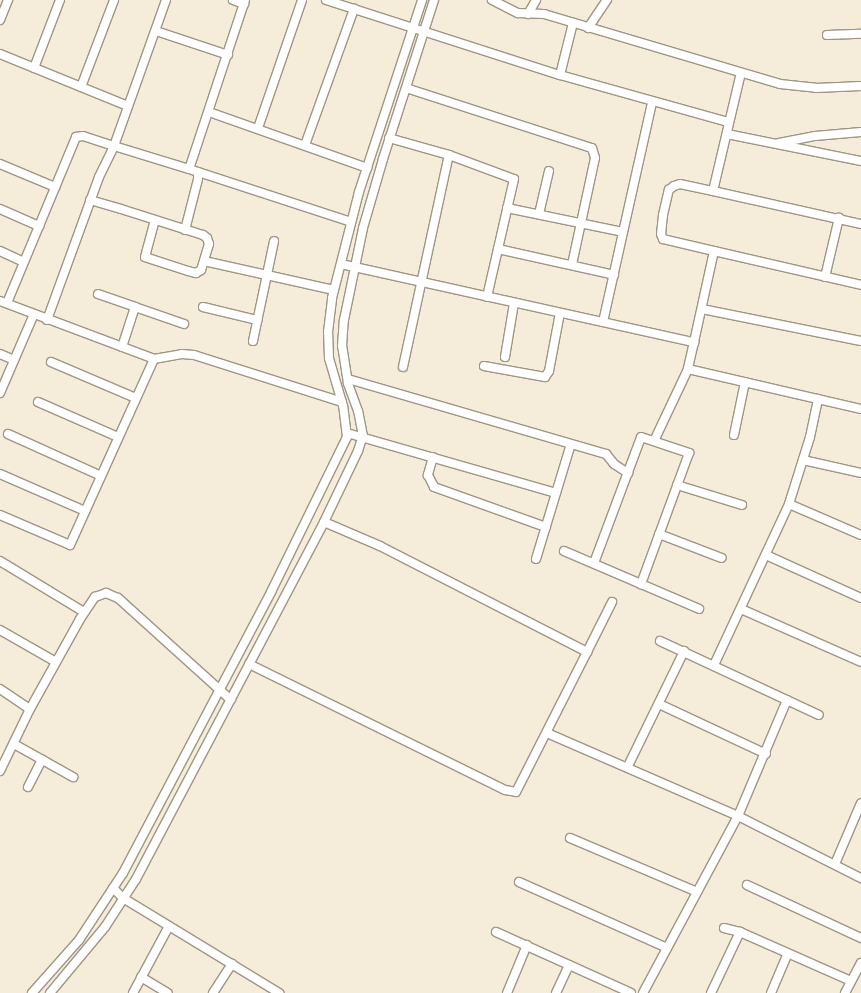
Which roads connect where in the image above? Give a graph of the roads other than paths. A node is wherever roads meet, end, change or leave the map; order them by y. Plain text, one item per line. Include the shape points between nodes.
1 (8, 0) edge
2 (60, 0) edge
3 (114, 0) edge
4 (166, 0) edge
5 (233, 0) edge
6 (302, 0) edge
7 (326, 0) edge
8 (422, 0) edge
9 (434, 0) edge
10 (492, 0) edge
11 (536, 0) edge
12 (607, 0) edge
13 (245, 2) edge
14 (354, 9) junction
15 (2, 10) edge
16 (528, 14) junction
17 (0, 20) edge
18 (574, 23) junction
19 (413, 27) junction
20 (588, 28) junction
21 (156, 31) junction
22 (424, 31) junction
23 (827, 34) dead end
24 (861, 34) edge
25 (0, 54) edge
26 (228, 55) junction
27 (34, 68) junction
28 (741, 73) junction
29 (560, 75) junction
30 (861, 86) edge
31 (81, 87) junction
32 (406, 88) junction
33 (652, 102) junction
34 (128, 106) junction
35 (209, 112) junction
36 (728, 122) junction
37 (258, 128) junction
38 (861, 132) edge
39 (727, 134) junction
40 (390, 138) junction
41 (775, 144) junction
42 (305, 145) junction
43 (114, 146) junction
44 (449, 155) junction
45 (861, 161) edge
46 (0, 164) edge
47 (367, 168) junction
48 (189, 169) junction
49 (549, 171) dead end
50 (198, 172) junction
51 (55, 187) junction
52 (713, 191) junction
53 (90, 200) junction
54 (507, 208) junction
55 (0, 209) edge
56 (539, 214) junction
57 (838, 218) junction
58 (155, 220) junction
59 (351, 222) junction
60 (580, 223) junction
61 (861, 224) edge
62 (39, 226) junction
63 (185, 230) junction
64 (623, 232) junction
65 (274, 241) dead end
66 (498, 249) junction
67 (0, 251) edge
68 (714, 251) junction
69 (204, 261) junction
70 (24, 262) junction
71 (341, 264) junction
72 (572, 264) junction
73 (354, 267) junction
74 (268, 274) junction
75 (614, 274) junction
76 (825, 277) junction
77 (422, 282) junction
78 (861, 286) edge
79 (334, 290) junction
80 (98, 294) dead end
81 (487, 297) junction
82 (4, 302) edge
83 (514, 303) junction
84 (135, 307) junction
85 (203, 307) dead end
86 (702, 309) junction
87 (560, 313) junction
88 (34, 314) junction
89 (47, 320) junction
90 (257, 320) junction
91 (603, 322) junction
92 (184, 324) dead end
93 (253, 341) dead end
94 (861, 341) edge
95 (694, 342) junction
96 (122, 347) junction
97 (0, 354) edge
98 (505, 357) dead end
99 (154, 359) junction
100 (14, 360) junction
101 (51, 362) dead end
102 (484, 366) dead end
103 (403, 367) dead end
104 (688, 369) junction
105 (348, 379) junction
106 (746, 382) junction
107 (0, 393) edge
108 (136, 398) junction
109 (818, 399) junction
110 (38, 402) dead end
111 (342, 402) junction
112 (861, 409) edge
113 (347, 433) junction
114 (8, 434) dead end
115 (734, 435) dead end
116 (363, 436) junction
117 (118, 437) junction
118 (654, 441) junction
119 (571, 444) junction
120 (433, 457) junction
121 (803, 460) junction
122 (628, 473) junction
123 (861, 473) edge
124 (0, 474) edge
125 (101, 476) junction
126 (677, 485) junction
127 (556, 493) junction
128 (789, 504) junction
129 (742, 505) dead end
130 (85, 511) junction
131 (0, 515) edge
132 (324, 522) junction
133 (546, 527) junction
134 (659, 534) junction
135 (861, 535) edge
136 (564, 551) dead end
137 (766, 555) junction
138 (722, 558) dead end
139 (536, 559) dead end
140 (0, 562) edge
141 (594, 563) junction
142 (641, 584) junction
143 (861, 598) edge
144 (612, 602) dead end
145 (699, 608) dead end
146 (741, 610) junction
147 (84, 612) junction
148 (0, 630) edge
149 (660, 641) dead end
150 (684, 651) junction
151 (587, 652) junction
152 (56, 662) junction
153 (861, 662) edge
154 (249, 664) junction
155 (714, 665) junction
156 (219, 688) junction
157 (0, 689) edge
158 (231, 700) junction
159 (787, 700) junction
160 (659, 704) junction
161 (30, 709) junction
162 (819, 715) dead end
163 (547, 733) junction
164 (14, 744) junction
165 (766, 754) junction
166 (42, 760) junction
167 (628, 766) junction
168 (0, 771) edge
169 (73, 777) dead end
170 (28, 787) dead end
171 (861, 803) edge
172 (738, 816) junction
173 (570, 838) dead end
174 (835, 864) junction
175 (861, 878) edge
176 (519, 882) dead end
177 (746, 885) dead end
178 (113, 888) junction
179 (697, 892) junction
180 (124, 898) junction
181 (170, 926) junction
182 (724, 928) dead end
183 (496, 932) dead end
184 (740, 932) junction
185 (861, 938) edge
186 (527, 945) junction
187 (667, 948) junction
188 (788, 953) junction
189 (861, 963) edge
190 (232, 964) junction
191 (569, 965) junction
192 (141, 977) junction
193 (852, 981) junction
194 (37, 991) edge
195 (50, 993) edge
196 (133, 993) edge
197 (168, 993) edge
198 (213, 993) edge
199 (279, 993) edge
200 (507, 993) edge
201 (556, 993) edge
202 (631, 993) edge
203 (643, 993) edge
204 (711, 993) edge
205 (771, 993) edge
206 (845, 993) edge

1 - 15 street
2 - 27 street
3 - 31 street
4 - 21 street
5 - 13 street
6 - 37 street
7 - 14 street
8 - 19 street
9 - 22 street
10 - 16 street via 512,11
11 - 16 street
12 - 20 street
13 - 26 street
14 - 19 street
14 - 42 street
15 - 17 street
16 - 18 street via 540,13
18 - 20 street
18 - 29 street
19 - 22 street
19 - 47 street
20 - 28 street
21 - 26 street
21 - 34 street
22 - 29 street
22 - 32 street
23 - 24 street
25 - 27 street
26 - 35 street
27 - 31 street
28 - 30 street via 780,84 816,88
28 - 36 street
29 - 33 street
31 - 34 street
32 - 40 street
32 - 60 street via 592,148 595,158
33 - 36 street
33 - 64 street
34 - 43 street
35 - 37 street
35 - 48 street
36 - 39 street
37 - 42 street
38 - 41 street via 815,136
39 - 41 street
39 - 52 street
40 - 44 street
40 - 73 street
41 - 45 street
42 - 47 street
43 - 48 street
43 - 51 street via 83,136 76,137
43 - 53 street
44 - 54 street via 514,179
44 - 77 street
46 - 51 street
47 - 59 street
48 - 50 street
49 - 56 street
50 - 59 street
50 - 63 street
51 - 62 street
52 - 57 street
52 - 68 street via 680,184 669,190 661,234 668,242
53 - 58 street
53 - 89 street
54 - 56 street
54 - 66 street
55 - 62 street
56 - 60 street
57 - 61 street
57 - 76 street
58 - 63 street
58 - 69 street via 144,252 146,258 196,273 201,270
59 - 71 street
60 - 64 street
60 - 72 street
62 - 70 street
63 - 69 street via 203,236 209,241
64 - 75 street
65 - 74 street
66 - 72 street
66 - 81 street
67 - 70 street
68 - 76 street
68 - 86 street
69 - 74 street
70 - 82 street
71 - 73 street
71 - 79 street
72 - 75 street
73 - 77 street
73 - 105 street via 342,346
74 - 79 street
74 - 90 street
75 - 91 street
76 - 78 street
77 - 81 street
77 - 103 street
79 - 111 street via 328,332 329,358
80 - 84 street
81 - 83 street
82 - 88 street
83 - 87 street
83 - 98 street
84 - 92 street
84 - 96 street
85 - 90 street
86 - 94 street
86 - 95 street
87 - 91 street
87 - 102 street via 547,376
88 - 89 street
88 - 100 street
89 - 96 street
90 - 93 street
91 - 95 street
95 - 104 street
96 - 99 street
97 - 100 street
99 - 108 street
99 - 111 street via 182,354 194,355
100 - 107 street
101 - 108 street
104 - 106 street
104 - 118 street
105 - 116 street
105 - 119 street
106 - 109 street
106 - 115 street
108 - 117 street
109 - 112 street
109 - 121 street
110 - 117 street
111 - 113 street
113 - 116 street
113 - 156 street via 301,533
114 - 125 street
116 - 120 street
116 - 132 street
117 - 125 street
118 - 122 street via 641,437
118 - 126 street via 689,453
119 - 122 street via 606,454 614,464
119 - 127 street
120 - 127 street
120 - 133 street via 428,475 434,487
121 - 123 street
121 - 128 street
122 - 141 street
124 - 130 street
125 - 130 street
126 - 129 street
126 - 134 street
127 - 133 street
128 - 135 street
128 - 137 street
130 - 131 street via 70,545
132 - 151 street via 393,553
132 - 154 street
133 - 139 street
134 - 138 street
134 - 142 street
136 - 141 street
137 - 143 street
137 - 146 street
140 - 147 street
141 - 142 street
142 - 145 street
144 - 151 street
146 - 153 street
146 - 155 street
147 - 152 street
147 - 156 street via 95,597 110,594
148 - 152 street
149 - 150 street
150 - 155 street
150 - 160 street
151 - 163 street
152 - 161 street
154 - 158 street
154 - 163 street via 512,792 516,792 520,787
155 - 159 street
156 - 158 street
156 - 178 street
157 - 161 street
158 - 180 street
159 - 162 street
159 - 165 street
160 - 165 street
160 - 167 street
161 - 164 street
163 - 167 street
164 - 166 street
164 - 168 street
165 - 172 street
166 - 169 street
166 - 170 street
167 - 172 street
171 - 174 street
172 - 174 street
172 - 179 street
173 - 179 street
174 - 175 street
176 - 187 street
177 - 185 street
178 - 180 street
178 - 194 street via 79,940
179 - 187 street
180 - 181 street
180 - 195 street via 98,936
181 - 190 street
181 - 192 street
182 - 184 street
183 - 186 street
184 - 188 street
184 - 204 street
186 - 191 street
186 - 200 street
187 - 203 street
188 - 193 street
188 - 205 street
189 - 193 street
190 - 198 street
190 - 199 street
191 - 201 street
191 - 202 street
192 - 196 street
192 - 197 street
193 - 206 street

